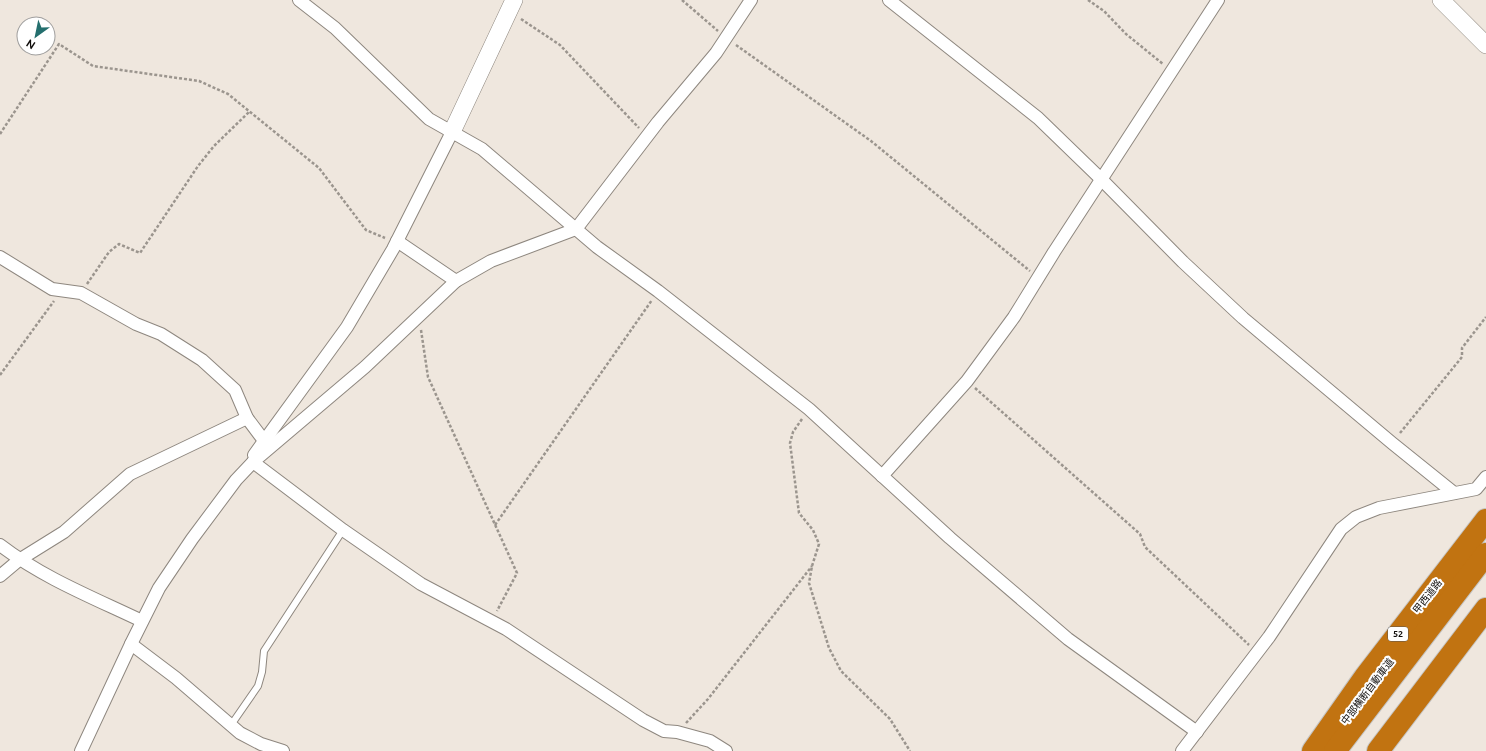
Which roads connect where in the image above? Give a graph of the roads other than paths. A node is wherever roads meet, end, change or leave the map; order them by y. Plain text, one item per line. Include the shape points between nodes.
1 (299, 0) edge
2 (751, 0) edge
3 (889, 0) edge
4 (1218, 0) edge
5 (1441, 0) edge
6 (512, 6) edge
7 (1486, 45) edge
8 (452, 132) junction
9 (1101, 179) junction
10 (576, 229) junction
11 (397, 241) junction
12 (0, 257) edge
13 (456, 281) junction
14 (247, 418) junction
15 (267, 444) junction
16 (253, 462) junction
17 (882, 476) junction
18 (1486, 477) edge
19 (236, 480) junction
20 (1454, 493) junction
21 (1486, 520) edge
22 (343, 530) junction
23 (1486, 537) edge
24 (0, 545) edge
25 (1486, 554) edge
26 (19, 560) junction
27 (0, 576) edge
28 (1486, 609) edge
29 (142, 621) junction
30 (131, 644) junction
31 (231, 725) junction
32 (1197, 732) junction
33 (81, 751) edge
34 (283, 751) edge
35 (726, 751) edge
36 (1182, 751) edge
37 (1312, 751) edge
38 (1322, 751) edge
39 (1335, 751) edge
40 (1378, 751) edge

1 - 8 street via 335,28 429,119
2 - 10 street via 716,53 647,136
3 - 9 street via 1038,118
4 - 9 street
5 - 7 street
6 - 8 street
8 - 10 street via 482,149
8 - 11 street
9 - 17 street via 1014,317 967,381
9 - 20 street via 1243,318
10 - 13 street via 491,261
10 - 17 street via 809,409
11 - 13 street
11 - 15 street via 347,327
12 - 14 street via 52,289 81,293 136,324 161,334 202,360 235,390
13 - 15 street via 365,367
14 - 15 street
14 - 26 street via 130,474 64,532
15 - 16 street
15 - 19 street
16 - 19 street
16 - 22 street
17 - 32 street via 1068,639
18 - 20 street via 1476,489
19 - 29 street via 159,588
20 - 32 street via 1379,508 1356,517 1341,529 1273,631
21 - 37 highway, 甲西道路 / 52 via 1364,677
22 - 31 lane via 264,651 258,686
22 - 35 street via 421,584 506,630 643,720 664,731 710,741
23 - 38 highway, 中部横断自動車道
24 - 26 street
25 - 39 highway, 中部横断自動車道
26 - 27 street
26 - 29 street
28 - 40 highway
29 - 30 street
30 - 31 street
30 - 33 street
31 - 34 street via 261,744
32 - 36 street

